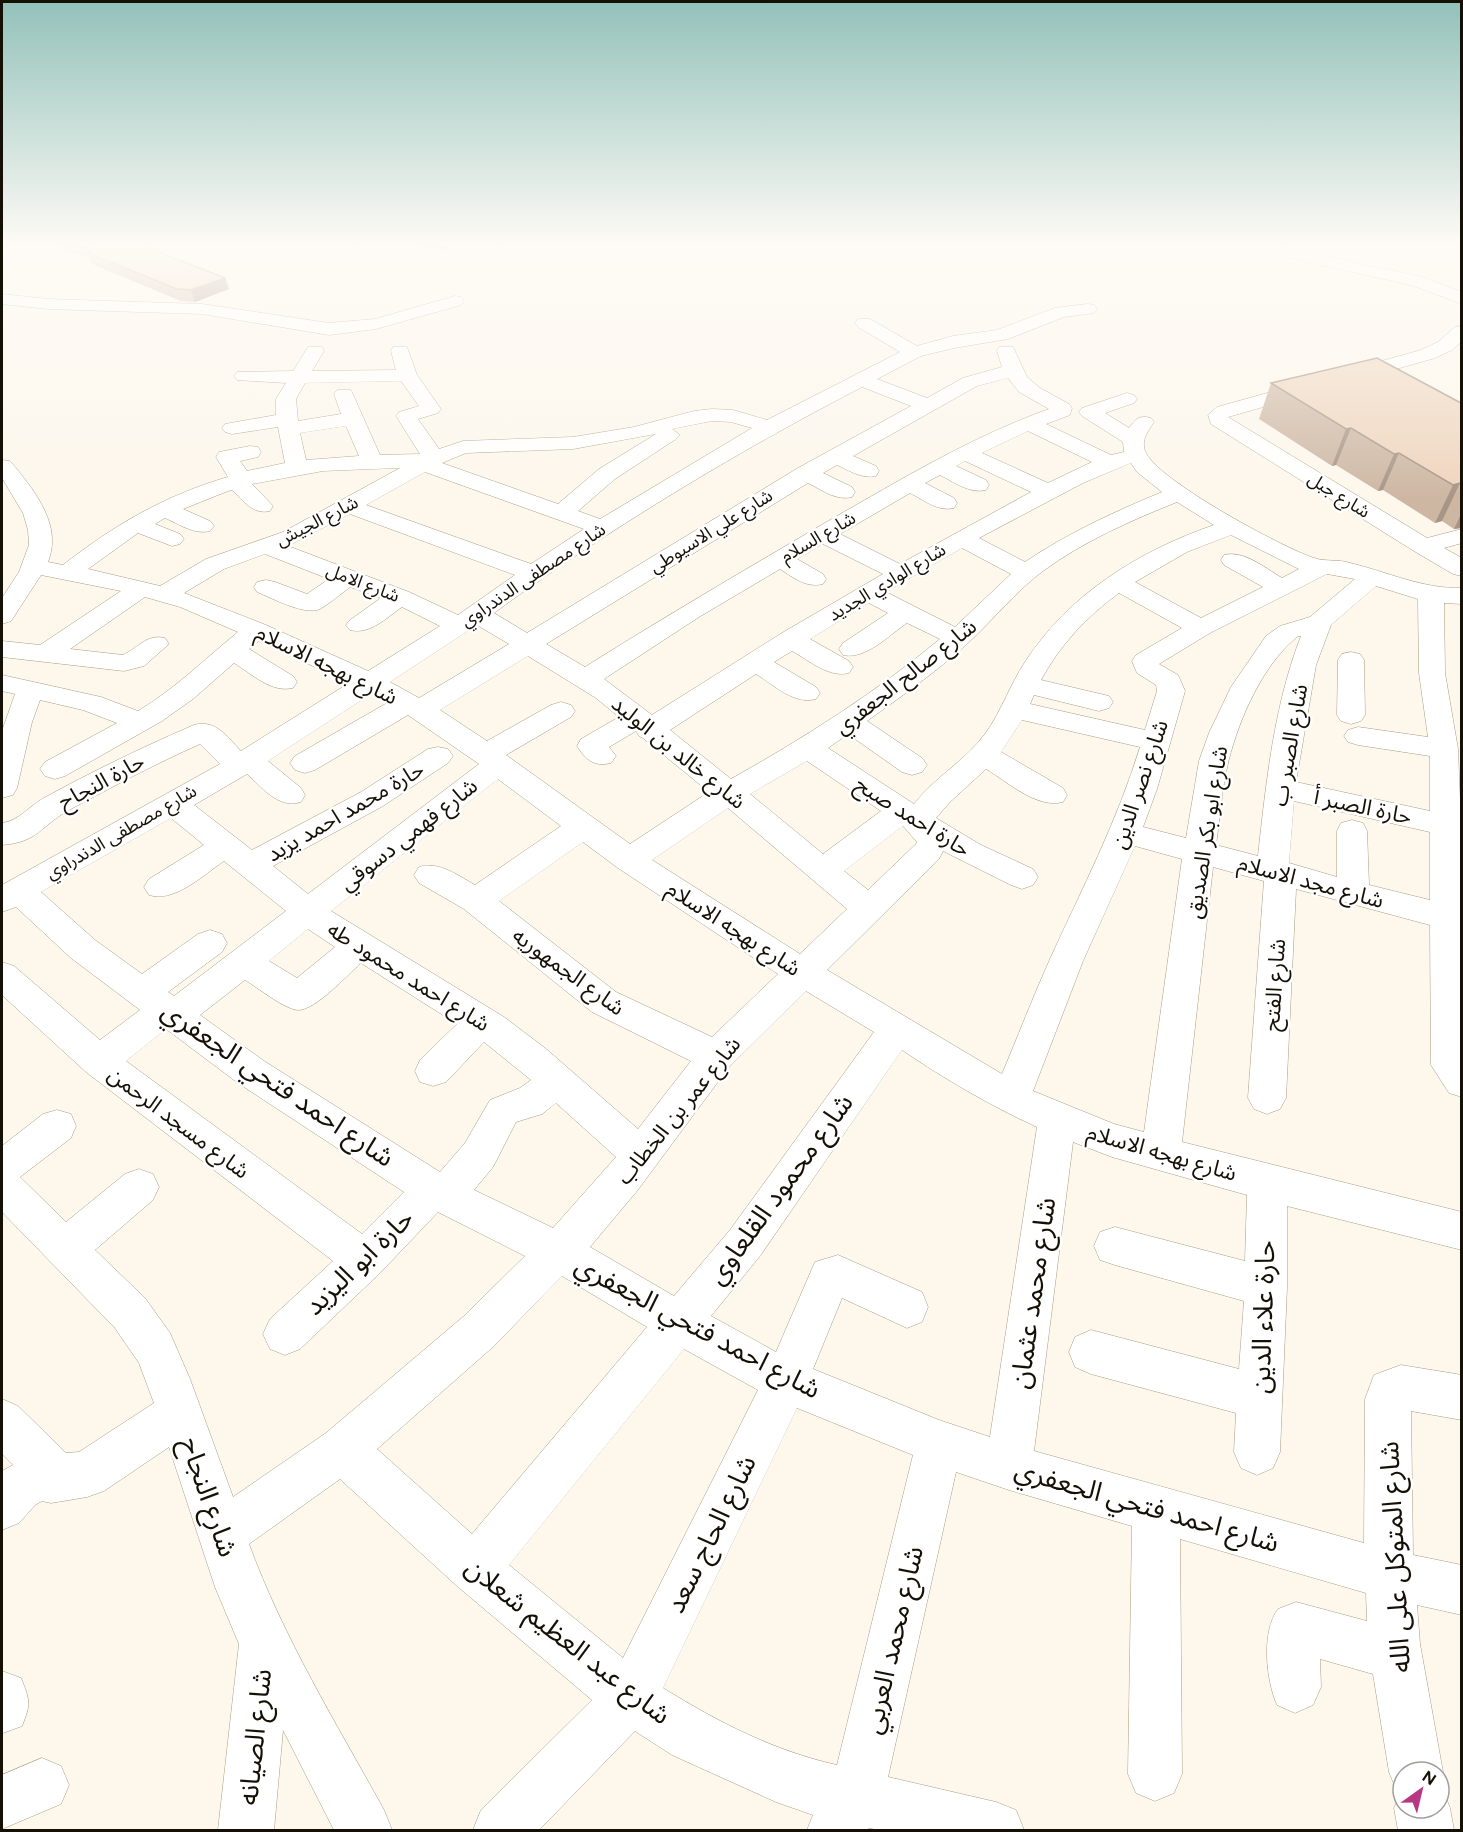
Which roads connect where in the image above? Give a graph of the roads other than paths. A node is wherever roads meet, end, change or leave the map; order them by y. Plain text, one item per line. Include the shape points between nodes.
1 (876, 329) edge
2 (1015, 329) edge
3 (1461, 331) edge
4 (1001, 335) junction
5 (315, 351) dead end
6 (917, 351) junction
7 (393, 353) dead end
8 (963, 371) junction
9 (1011, 371) junction
10 (342, 375) junction
11 (392, 377) junction
12 (298, 378) junction
13 (860, 379) junction
14 (253, 382) dead end
15 (1127, 399) dead end
16 (927, 405) junction
17 (702, 416) junction
18 (1028, 423) junction
19 (1107, 423) junction
20 (288, 424) junction
21 (769, 427) junction
22 (232, 428) dead end
23 (357, 429) junction
24 (1138, 439) junction
25 (1063, 440) junction
26 (974, 448) junction
27 (250, 452) dead end
28 (836, 456) junction
29 (295, 458) junction
30 (429, 461) junction
31 (373, 462) junction
32 (1110, 463) junction
33 (1035, 465) dead end
34 (2, 466) edge
35 (939, 466) junction
36 (868, 471) dead end
37 (806, 473) junction
38 (239, 480) junction
39 (910, 484) junction
40 (978, 485) dead end
41 (782, 487) junction
42 (204, 492) junction
43 (844, 492) dead end
44 (1049, 492) junction
45 (1179, 493) junction
46 (810, 500) dead end
47 (946, 503) dead end
48 (262, 506) dead end
49 (349, 506) junction
50 (163, 509) junction
51 (227, 511) dead end
52 (562, 513) junction
53 (135, 524) junction
54 (202, 526) dead end
55 (602, 528) junction
56 (823, 535) junction
57 (1461, 536) edge
58 (961, 538) junction
59 (172, 539) dead end
60 (1233, 543) junction
61 (265, 546) junction
62 (1422, 546) junction
63 (780, 559) junction
64 (306, 562) junction
65 (35, 567) junction
66 (1320, 568) junction
67 (1461, 569) edge
68 (69, 572) junction
69 (533, 573) junction
70 (900, 573) junction
71 (1028, 573) junction
72 (348, 577) junction
73 (1371, 578) junction
74 (814, 579) dead end
75 (1119, 583) junction
76 (266, 587) junction
77 (1280, 587) junction
78 (154, 591) junction
79 (868, 593) junction
80 (1431, 596) junction
81 (1461, 596) edge
82 (400, 597) junction
83 (906, 612) junction
84 (2, 616) edge
85 (468, 620) junction
86 (1319, 622) junction
87 (359, 625) dead end
88 (236, 628) junction
89 (1201, 628) junction
90 (958, 638) junction
91 (791, 639) junction
92 (156, 644) dead end
93 (529, 645) junction
94 (2, 649) edge
95 (45, 654) junction
96 (1351, 660) dead end
97 (755, 662) junction
98 (581, 677) junction
99 (1301, 680) junction
100 (268, 681) dead end
101 (2, 682) edge
102 (371, 683) junction
103 (31, 688) junction
104 (806, 693) dead end
105 (1020, 697) junction
106 (556, 702) joint
107 (1099, 702) dead end
108 (414, 707) junction
109 (1353, 714) junction
110 (848, 721) junction
111 (139, 722) junction
112 (643, 724) junction
113 (277, 742) junction
114 (1156, 742) junction
115 (808, 748) junction
116 (1444, 749) junction
117 (88, 750) junction
118 (438, 756) dead end
119 (601, 756) dead end
120 (984, 756) junction
121 (493, 759) junction
122 (244, 763) junction
123 (305, 763) junction
124 (912, 765) dead end
125 (55, 769) dead end
126 (115, 773) junction
127 (330, 781) dead end
128 (2, 788) edge
129 (1280, 788) junction
130 (729, 793) junction
131 (290, 795) dead end
132 (1052, 795) dead end
133 (172, 803) junction
134 (910, 817) junction
135 (1446, 825) junction
136 (584, 826) junction
137 (1352, 831) dead end
138 (1125, 833) junction
139 (2, 834) edge
140 (1199, 851) junction
141 (239, 854) junction
142 (629, 860) junction
143 (823, 870) junction
144 (1277, 871) junction
145 (430, 875) dead end
146 (1022, 877) dead end
147 (160, 887) dead end
148 (1353, 891) junction
149 (10, 895) edge
150 (476, 901) junction
151 (868, 908) junction
152 (308, 911) junction
153 (1453, 919) edge
154 (210, 942) dead end
155 (359, 945) junction
156 (243, 962) junction
157 (801, 971) junction
158 (2, 975) edge
159 (161, 1005) junction
160 (482, 1021) junction
161 (897, 1028) junction
162 (716, 1056) junction
163 (99, 1061) junction
164 (433, 1071) dead end
165 (556, 1082) junction
166 (1461, 1082) edge
167 (1011, 1098) junction
168 (1267, 1098) dead end
169 (1057, 1119) junction
170 (57, 1126) dead end
171 (1161, 1154) junction
172 (641, 1155) junction
173 (1267, 1183) junction
174 (139, 1187) dead end
175 (4, 1188) edge
176 (439, 1193) junction
177 (1461, 1231) edge
178 (1115, 1246) dead end
179 (66, 1248) junction
180 (558, 1251) junction
181 (364, 1260) junction
182 (1266, 1287) junction
183 (908, 1307) dead end
184 (680, 1323) junction
185 (285, 1334) dead end
186 (1091, 1352) dead end
187 (786, 1381) junction
188 (1260, 1397) junction
189 (1461, 1398) edge
190 (180, 1413) junction
191 (2, 1422) edge
192 (939, 1443) junction
193 (342, 1449) junction
194 (1257, 1452) dead end
195 (1009, 1467) junction
196 (58, 1478) junction
197 (2, 1506) edge
198 (1156, 1510) junction
199 (222, 1534) junction
200 (474, 1569) junction
201 (1390, 1575) junction
202 (1461, 1590) edge
203 (265, 1643) junction
204 (1396, 1655) junction
205 (1295, 1687) dead end
206 (631, 1698) junction
207 (1414, 1760) edge
208 (1155, 1774) dead end
209 (846, 1815) edge
210 (246, 1830) edge
211 (364, 1830) edge
212 (501, 1830) edge
213 (996, 1830) edge

1 - 6 street
2 - 4 street, شارع مصطفى الدندراوي
3 - 62 street, شارع جبل via 1445,346 1428,354 1218,415 1218,420
4 - 6 street, شارع مصطفى الدندراوي
4 - 9 street
5 - 12 street
6 - 8 street
6 - 13 street, شارع مصطفى الدندراوي
7 - 11 street
8 - 9 street, شارع علي الاسيوطي
8 - 16 street, شارع علي الاسيوطي
9 - 18 street, شارع السلام via 1024,386 1062,408
10 - 11 street
10 - 12 street
10 - 23 street
11 - 30 street via 431,409 406,416
12 - 14 street
12 - 20 street via 286,399
13 - 16 street
13 - 21 street, شارع مصطفى الدندراوي
15 - 19 street via 1089,412
16 - 28 street, شارع علي الاسيوطي
17 - 21 street via 732,416
17 - 30 street via 605,439 463,447
17 - 52 street via 607,474
18 - 25 street
18 - 26 street, شارع السلام
19 - 24 street
19 - 25 street
20 - 22 street
20 - 23 street
20 - 29 street
21 - 55 street, شارع مصطفى الدندراوي
23 - 29 street
23 - 31 street
24 - 32 street, شارع الوادي الجديد
24 - 45 street via 1151,475
25 - 32 street
26 - 33 street
26 - 35 street, شارع السلام
26 - 44 street
27 - 38 street via 227,457
28 - 36 street
28 - 37 street, شارع علي الاسيوطي
29 - 31 street via 322,464
29 - 38 street
30 - 31 street
30 - 49 street, شارع الجيش
30 - 52 street
32 - 44 street, شارع الوادي الجديد
34 - 65 street via 40,521 42,544
35 - 39 street, شارع السلام
35 - 40 street
37 - 41 street, شارع علي الاسيوطي
37 - 43 street
38 - 42 street
38 - 48 street
39 - 47 street
39 - 56 street, شارع السلام
41 - 46 street
41 - 93 street, شارع علي الاسيوطي
42 - 50 street
42 - 51 street
44 - 58 street, شارع الوادي الجديد
45 - 60 street
45 - 71 street, شارع صالح الجعفري via 1069,543
49 - 61 street, شارع الجيش via 291,537
49 - 69 street
50 - 53 street
50 - 54 street
52 - 55 street
53 - 59 street
53 - 68 street
55 - 69 street, شارع مصطفى الدندراوي
56 - 63 street, شارع السلام
56 - 70 street
57 - 62 street
58 - 70 street, شارع الوادي الجديد
58 - 71 street
60 - 66 street
60 - 75 street via 1194,540
60 - 77 street
61 - 64 street, شارع الامل
61 - 78 street, شارع الجيش
62 - 67 street, شارع جبل
63 - 74 street
63 - 98 street, شارع السلام
64 - 72 street, شارع الامل
64 - 76 street
65 - 68 street, شارع بهجه الاسلام
65 - 84 street
66 - 73 street via 1340,567
66 - 77 street, شارع نصر الدين
68 - 78 street, شارع بهجه الاسلام
69 - 85 street, شارع مصطفى الدندراوي
70 - 79 street, شارع الوادي الجديد
71 - 90 street, شارع صالح الجعفري
72 - 76 street via 310,604
72 - 82 street, شارع الامل
73 - 80 street
73 - 86 street, شارع ابو بكر الصديق
75 - 89 street
75 - 105 street via 1048,646
76 - 88 street
77 - 89 street, شارع نصر الدين
78 - 88 street, شارع بهجه الاسلام
78 - 95 street, شارع الجيش
79 - 83 street
79 - 91 street, شارع الوادي الجديد
80 - 81 street
80 - 116 street via 1432,673
82 - 85 street, شارع الامل
82 - 87 street
83 - 90 street
83 - 91 street via 846,658
85 - 93 street, شارع خالد بن الوليد
85 - 102 street, شارع مصطفى الدندراوي
86 - 99 street, شارع الصبر ب
86 - 140 street, شارع ابو بكر الصديق via 1282,635 1266,652 1245,687 1214,761
88 - 100 street
88 - 102 street, شارع بهجه الاسلام
88 - 111 street via 216,666 183,694
89 - 114 street, شارع نصر الدين via 1145,661 1146,667 1163,676 1171,686
90 - 110 street, شارع صالح الجعفري
91 - 97 street, شارع الوادي الجديد
92 - 95 street via 128,663
93 - 98 street, شارع خالد بن الوليد
93 - 108 street, شارع علي الاسيوطي
94 - 95 street
96 - 109 street
97 - 104 street
97 - 112 street, شارع الوادي الجديد
98 - 106 street, شارع السلام
98 - 112 street, شارع خالد بن الوليد via 606,692
99 - 109 street
99 - 129 street, شارع الصبر ب
101 - 103 street
102 - 108 street, شارع بهجه الاسلام
102 - 113 street, شارع مصطفى الدندراوي
103 - 111 street via 91,703
103 - 128 street via 18,722
105 - 107 street
105 - 114 street
105 - 120 street
106 - 121 street, شارع فهمي دسوقي
108 - 121 street, شارع بهجه الاسلام
108 - 123 street, شارع علي الاسيوطي
109 - 116 street
110 - 115 street, شارع صالح الجعفري
110 - 124 street
111 - 117 street
112 - 119 street, شارع الوادي الجديد via 591,747
112 - 130 street, شارع خالد بن الوليد
113 - 122 street, شارع مصطفى الدندراوي
113 - 123 street
114 - 138 street, شارع نصر الدين
115 - 130 street, شارع صالح الجعفري
115 - 134 street, حارة احمد صبح
116 - 135 street
117 - 125 street
117 - 126 street
118 - 141 street, حارة محمد احمد يزيد via 372,799
120 - 132 street
120 - 134 street
121 - 136 street, شارع بهجه الاسلام
121 - 152 street, شارع فهمي دسوقي
122 - 126 street, حارة النجاح via 204,730
122 - 131 street
122 - 133 street, شارع مصطفى الدندراوي
123 - 127 street
126 - 139 street, حارة النجاح via 42,812 19,832
129 - 135 street, حارة الصبر أ
129 - 144 street, شارع الصبر ب
130 - 142 street, شارع صالح الجعفري
130 - 143 street, شارع خالد بن الوليد
133 - 141 street, شارع احمد محمود طه
133 - 149 street, شارع مصطفى الدندراوي
134 - 143 street
134 - 146 street, حارة احمد صبح via 970,854
134 - 151 street, شارع عمر بن الخطاب via 933,841 932,846
135 - 153 street
136 - 142 street, شارع بهجه الاسلام
136 - 150 street
137 - 148 street
138 - 140 street, شارع مجد الاسلام
138 - 167 street, شارع نصر الدين via 1066,961
140 - 144 street, شارع مجد الاسلام
140 - 171 street, شارع ابو بكر الصديق
141 - 147 street, حارة محمد احمد يزيد
141 - 152 street, شارع احمد محمود طه
142 - 157 street, شارع بهجه الاسلام
143 - 151 street, شارع خالد بن الوليد
144 - 148 street, شارع مجد الاسلام
144 - 168 street, شارع الفتح
145 - 150 street, شارع الجمهوريه
148 - 153 street, شارع مجد الاسلام
149 - 159 street, شارع احمد فتحي الجعفري
150 - 162 street, شارع الجمهوريه via 604,1002
151 - 157 street, شارع عمر بن الخطاب
152 - 155 street, شارع احمد محمود طه
152 - 156 street, شارع فهمي دسوقي
153 - 166 street via 1448,1055 1449,1065
154 - 159 street
155 - 156 street via 298,996
155 - 160 street, شارع احمد محمود طه
156 - 159 street, شارع فهمي دسوقي
157 - 161 street, شارع بهجه الاسلام
157 - 162 street, شارع عمر بن الخطاب
158 - 163 street, شارع مسجد الرحمن
159 - 163 street, شارع فهمي دسوقي
159 - 176 street, شارع احمد فتحي الجعفري via 251,1072
160 - 164 street
160 - 165 street, شارع احمد محمود طه
161 - 167 street, شارع بهجه الاسلام
161 - 184 street, شارع محمود القلعاوي via 745,1243
162 - 172 street, شارع عمر بن الخطاب
163 - 181 street, شارع مسجد الرحمن
165 - 172 street, شارع احمد محمود طه
165 - 176 street, حارة ابو اليزيد via 529,1103 503,1111 479,1155
167 - 169 street, شارع بهجه الاسلام
169 - 171 street, شارع بهجه الاسلام
169 - 195 street, شارع محمد عثمان
170 - 175 street
171 - 173 street, شارع بهجه الاسلام
172 - 180 street, شارع عمر بن الخطاب
173 - 177 street, شارع بهجه الاسلام
173 - 182 street, حارة علاء الدين
174 - 179 street
175 - 179 street, شارع النجاح
176 - 180 street, شارع احمد فتحي الجعفري
176 - 181 street, حارة ابو اليزيد
178 - 182 street
179 - 190 street, شارع النجاح via 130,1312 155,1348
180 - 184 street, شارع احمد فتحي الجعفري
180 - 193 street, شارع عمر بن الخطاب via 479,1331
181 - 185 street, حارة ابو اليزيد
182 - 188 street, حارة علاء الدين
183 - 187 street, شارع الحاج سعد via 833,1274
184 - 187 street, شارع احمد فتحي الجعفري
184 - 200 street, شارع محمود القلعاوي
186 - 188 street
187 - 192 street, شارع احمد فتحي الجعفري
187 - 206 street, شارع الحاج سعد
188 - 194 street, حارة علاء الدين
189 - 201 street, شارع المتوكل على الله via 1401,1387 1389,1392
190 - 196 street via 87,1474
190 - 199 street, شارع النجاح
191 - 196 street
192 - 195 street, شارع احمد فتحي الجعفري
192 - 209 street, شارع محمد العربي
193 - 199 street, شارع عمر بن الخطاب
193 - 200 street, شارع عبد العظيم شعلان
195 - 198 street, شارع احمد فتحي الجعفري
196 - 197 street via 28,1481
198 - 201 street, شارع احمد فتحي الجعفري
198 - 208 street
199 - 203 street, شارع النجاح
200 - 206 street, شارع عبد العظيم شعلان
201 - 202 street, شارع احمد فتحي الجعفري
201 - 204 street, شارع المتوكل على الله
203 - 210 street, شارع الصيانه
203 - 211 street, شارع النجاح
204 - 205 street via 1296,1627
204 - 207 street, شارع المتوكل على الله
206 - 209 street, شارع عبد العظيم شعلان via 691,1736 795,1783
206 - 212 street, شارع الحاج سعد
209 - 213 street, شارع عبد العظيم شعلان

